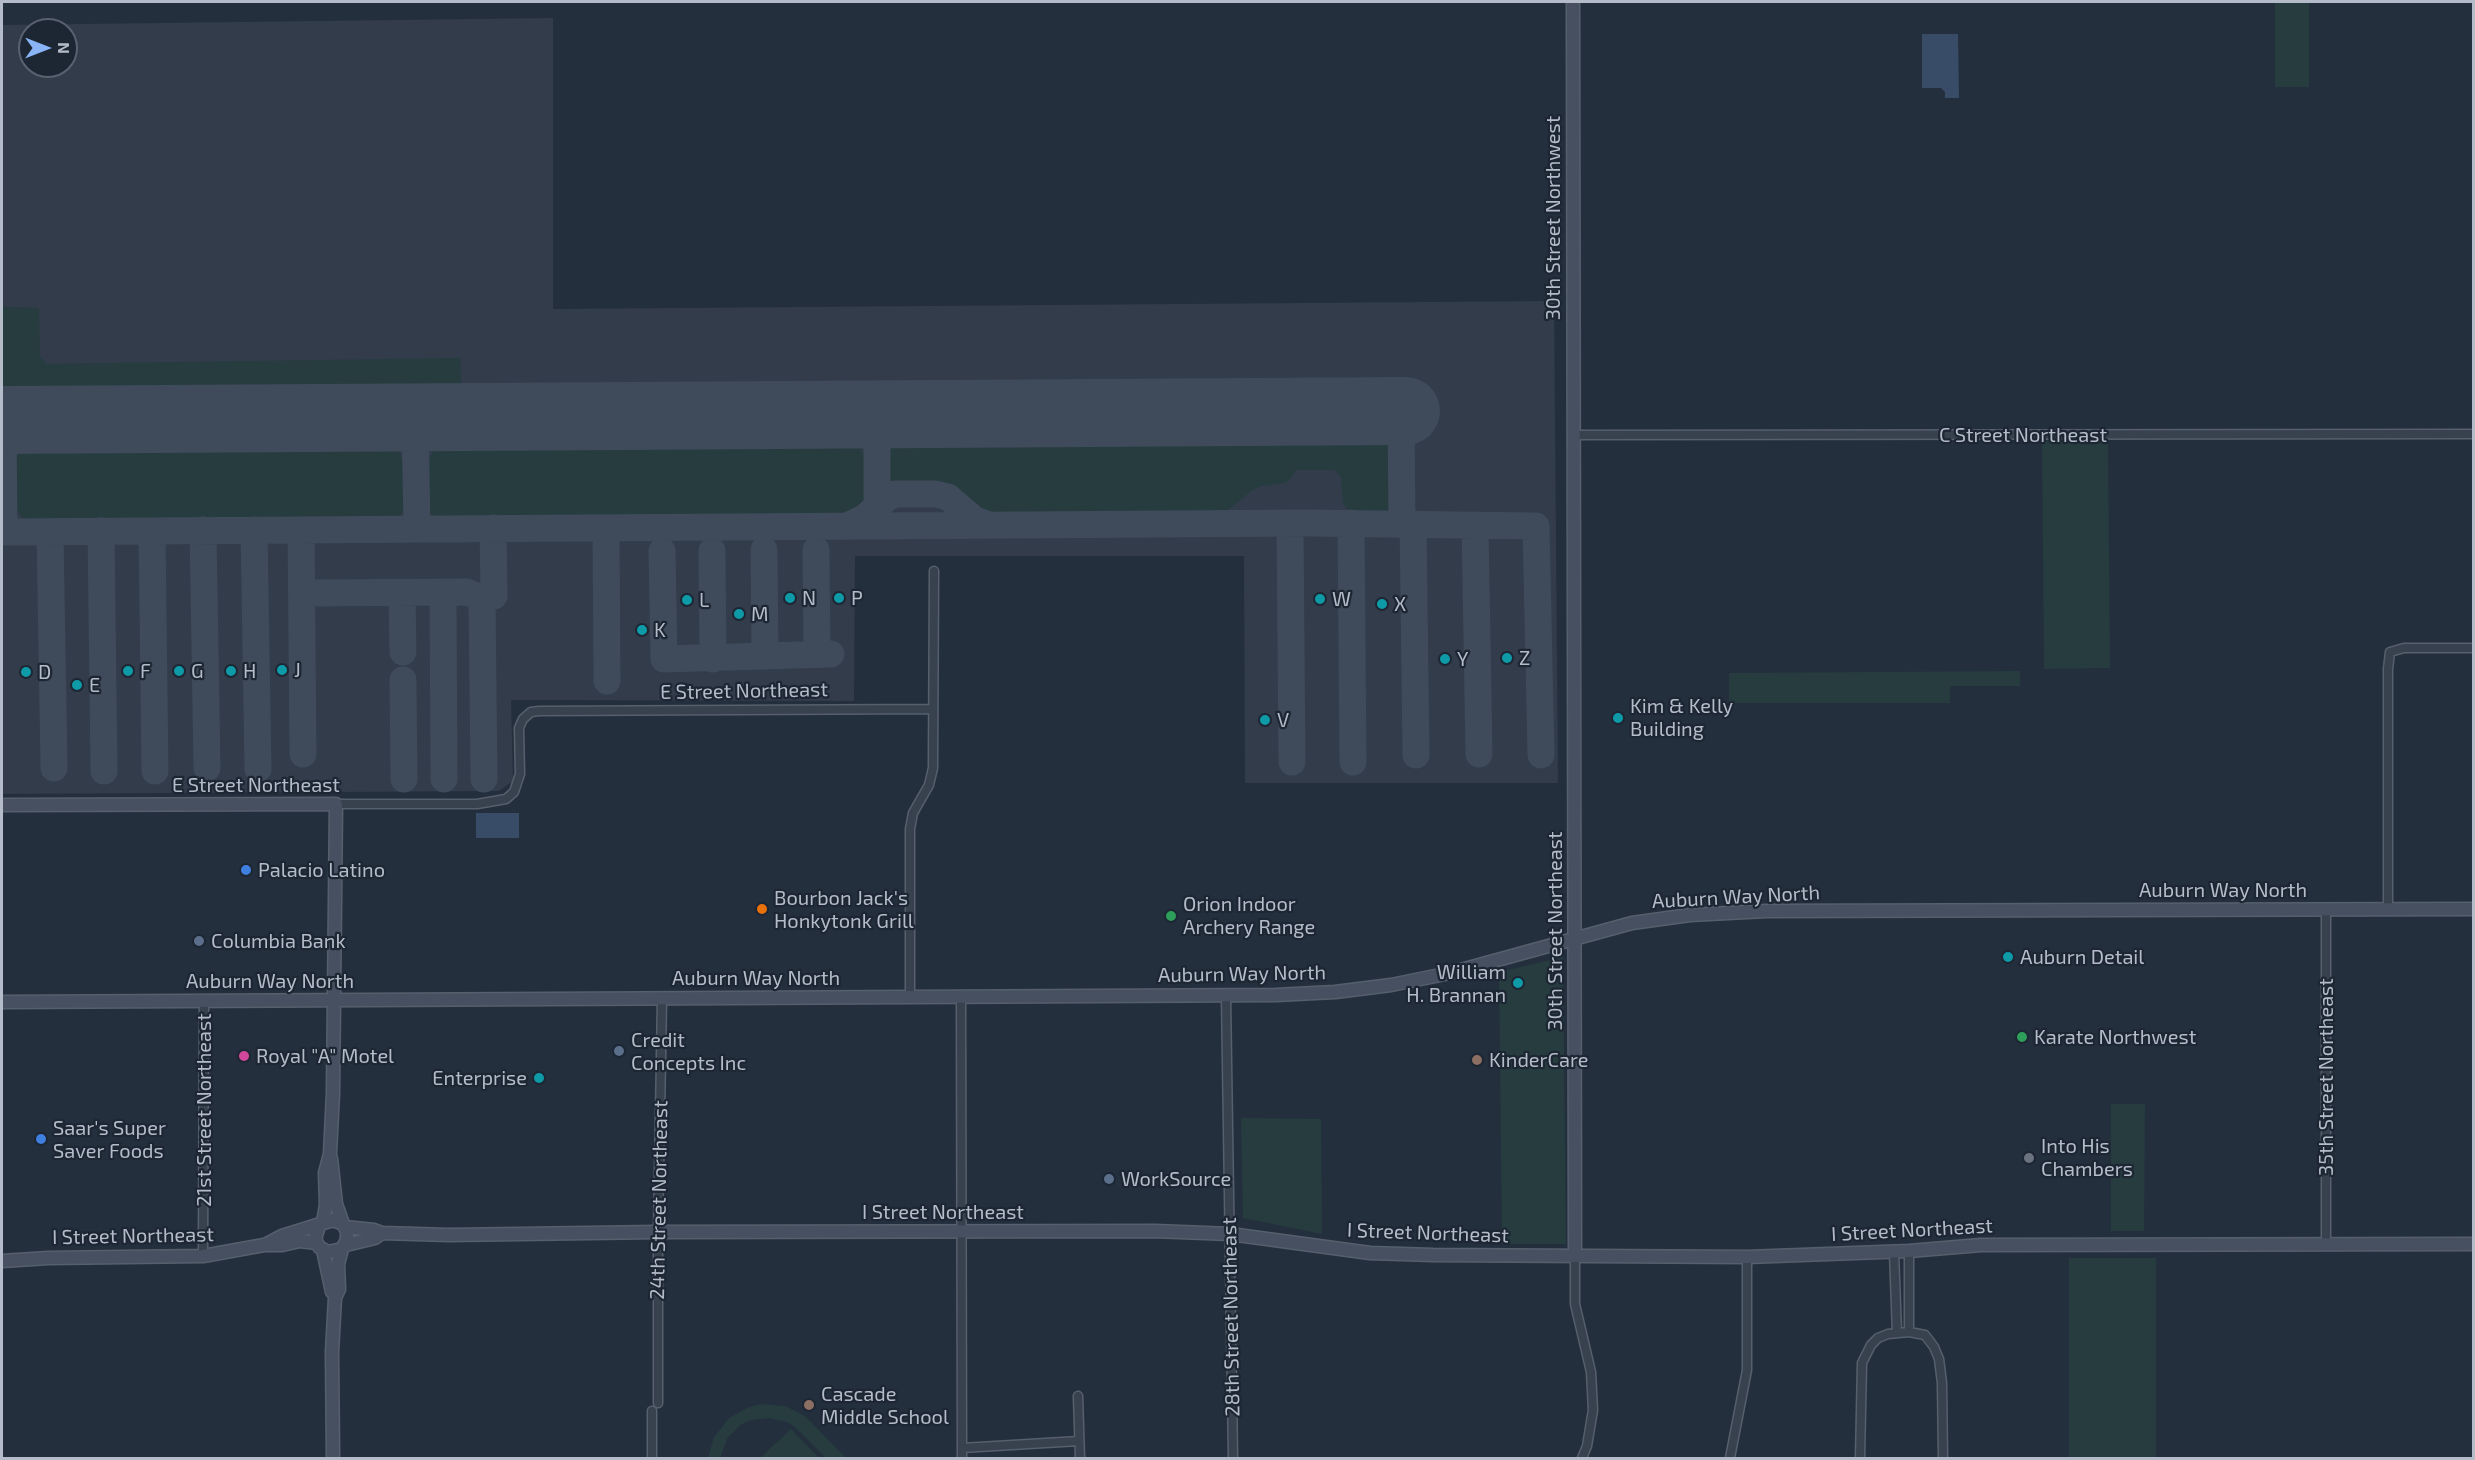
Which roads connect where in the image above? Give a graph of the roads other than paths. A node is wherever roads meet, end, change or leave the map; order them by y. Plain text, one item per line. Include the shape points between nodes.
1 (1573, 2) edge
2 (2474, 434) edge
3 (1573, 435) junction
4 (934, 571) dead end
5 (2474, 648) edge
6 (932, 709) junction
7 (336, 804) junction
8 (2, 805) edge
9 (2326, 909) junction
10 (2388, 909) junction
11 (2474, 909) edge
12 (1574, 938) junction
13 (910, 996) junction
14 (961, 996) junction
15 (1226, 996) junction
16 (662, 998) junction
17 (204, 1000) junction
18 (334, 1000) junction
19 (2, 1002) edge
20 (330, 1154) junction
21 (321, 1224) junction
22 (344, 1226) junction
23 (960, 1231) junction
24 (658, 1232) junction
25 (382, 1233) junction
26 (1230, 1234) junction
27 (2474, 1244) edge
28 (264, 1245) junction
29 (2326, 1245) junction
30 (320, 1247) junction
31 (344, 1247) junction
32 (1909, 1251) junction
33 (1894, 1252) junction
34 (1575, 1255) junction
35 (203, 1256) junction
36 (1747, 1257) junction
37 (2, 1261) edge
38 (335, 1298) junction
39 (1909, 1332) junction
40 (1897, 1333) junction
41 (1078, 1396) dead end
42 (658, 1403) dead end
43 (652, 1411) dead end
44 (1079, 1441) junction
45 (962, 1448) junction
46 (333, 1458) edge
47 (652, 1458) edge
48 (962, 1458) edge
49 (1080, 1458) edge
50 (1233, 1458) edge
51 (1582, 1458) edge
52 (1730, 1458) edge
53 (1860, 1458) edge
54 (1942, 1458) edge

1 - 3 street, 30th Street Northwest
2 - 3 street, C Street Northeast
3 - 12 street, 30th Street Northeast
4 - 6 street
5 - 10 street via 2390,652
6 - 7 street, E Street Northeast via 531,712 523,719 518,739 520,774 510,797 485,803
6 - 13 street via 932,778 913,813 910,829
7 - 8 street, E Street Northeast
7 - 18 street
9 - 10 street, Auburn Way North
9 - 12 street, Auburn Way North via 1721,913 1650,920
9 - 29 street, 35th Street Northeast
10 - 11 street, Auburn Way North
12 - 15 street, Auburn Way North via 1450,973 1391,984 1314,993
12 - 34 street, 30th Street Northeast
13 - 14 street, Auburn Way North
13 - 16 street, Auburn Way North
14 - 15 street, Auburn Way North
14 - 23 street
15 - 26 street, 28th Street Northeast
16 - 18 street, Auburn Way North
16 - 24 street, 24th Street Northeast
17 - 18 street, Auburn Way North
17 - 19 street, Auburn Way North
17 - 35 street, 21st Street Northeast
18 - 20 street
20 - 21 street
20 - 22 street via 334,1193
21 - 22 street, I Street Northeast via 333,1220
21 - 28 street, I Street Northeast
21 - 30 street via 315,1234
22 - 25 street, I Street Northeast
22 - 31 street via 348,1236
23 - 24 street, I Street Northeast
23 - 26 street, I Street Northeast
23 - 45 street
24 - 25 street, I Street Northeast
24 - 42 street, 24th Street Northeast
25 - 31 street, I Street Northeast
26 - 34 street, I Street Northeast via 1370,1254
26 - 50 street, 28th Street Northeast
27 - 29 street, I Street Northeast
28 - 30 street, I Street Northeast via 300,1241
28 - 35 street, I Street Northeast
29 - 32 street, I Street Northeast via 2001,1245
30 - 31 street, I Street Northeast via 333,1252
30 - 38 street
31 - 38 street
32 - 33 street, I Street Northeast
32 - 39 street
33 - 36 street, I Street Northeast
33 - 40 street
34 - 36 street, I Street Northeast
34 - 51 street, 30th Street Northeast via 1575,1304 1591,1372 1593,1410
35 - 37 street, I Street Northeast
36 - 52 street via 1747,1370
38 - 46 street
39 - 40 street
39 - 54 street via 1925,1335 1939,1359
40 - 53 street via 1878,1338 1862,1363
41 - 44 street
43 - 47 street
44 - 45 street
44 - 49 street
45 - 48 street

